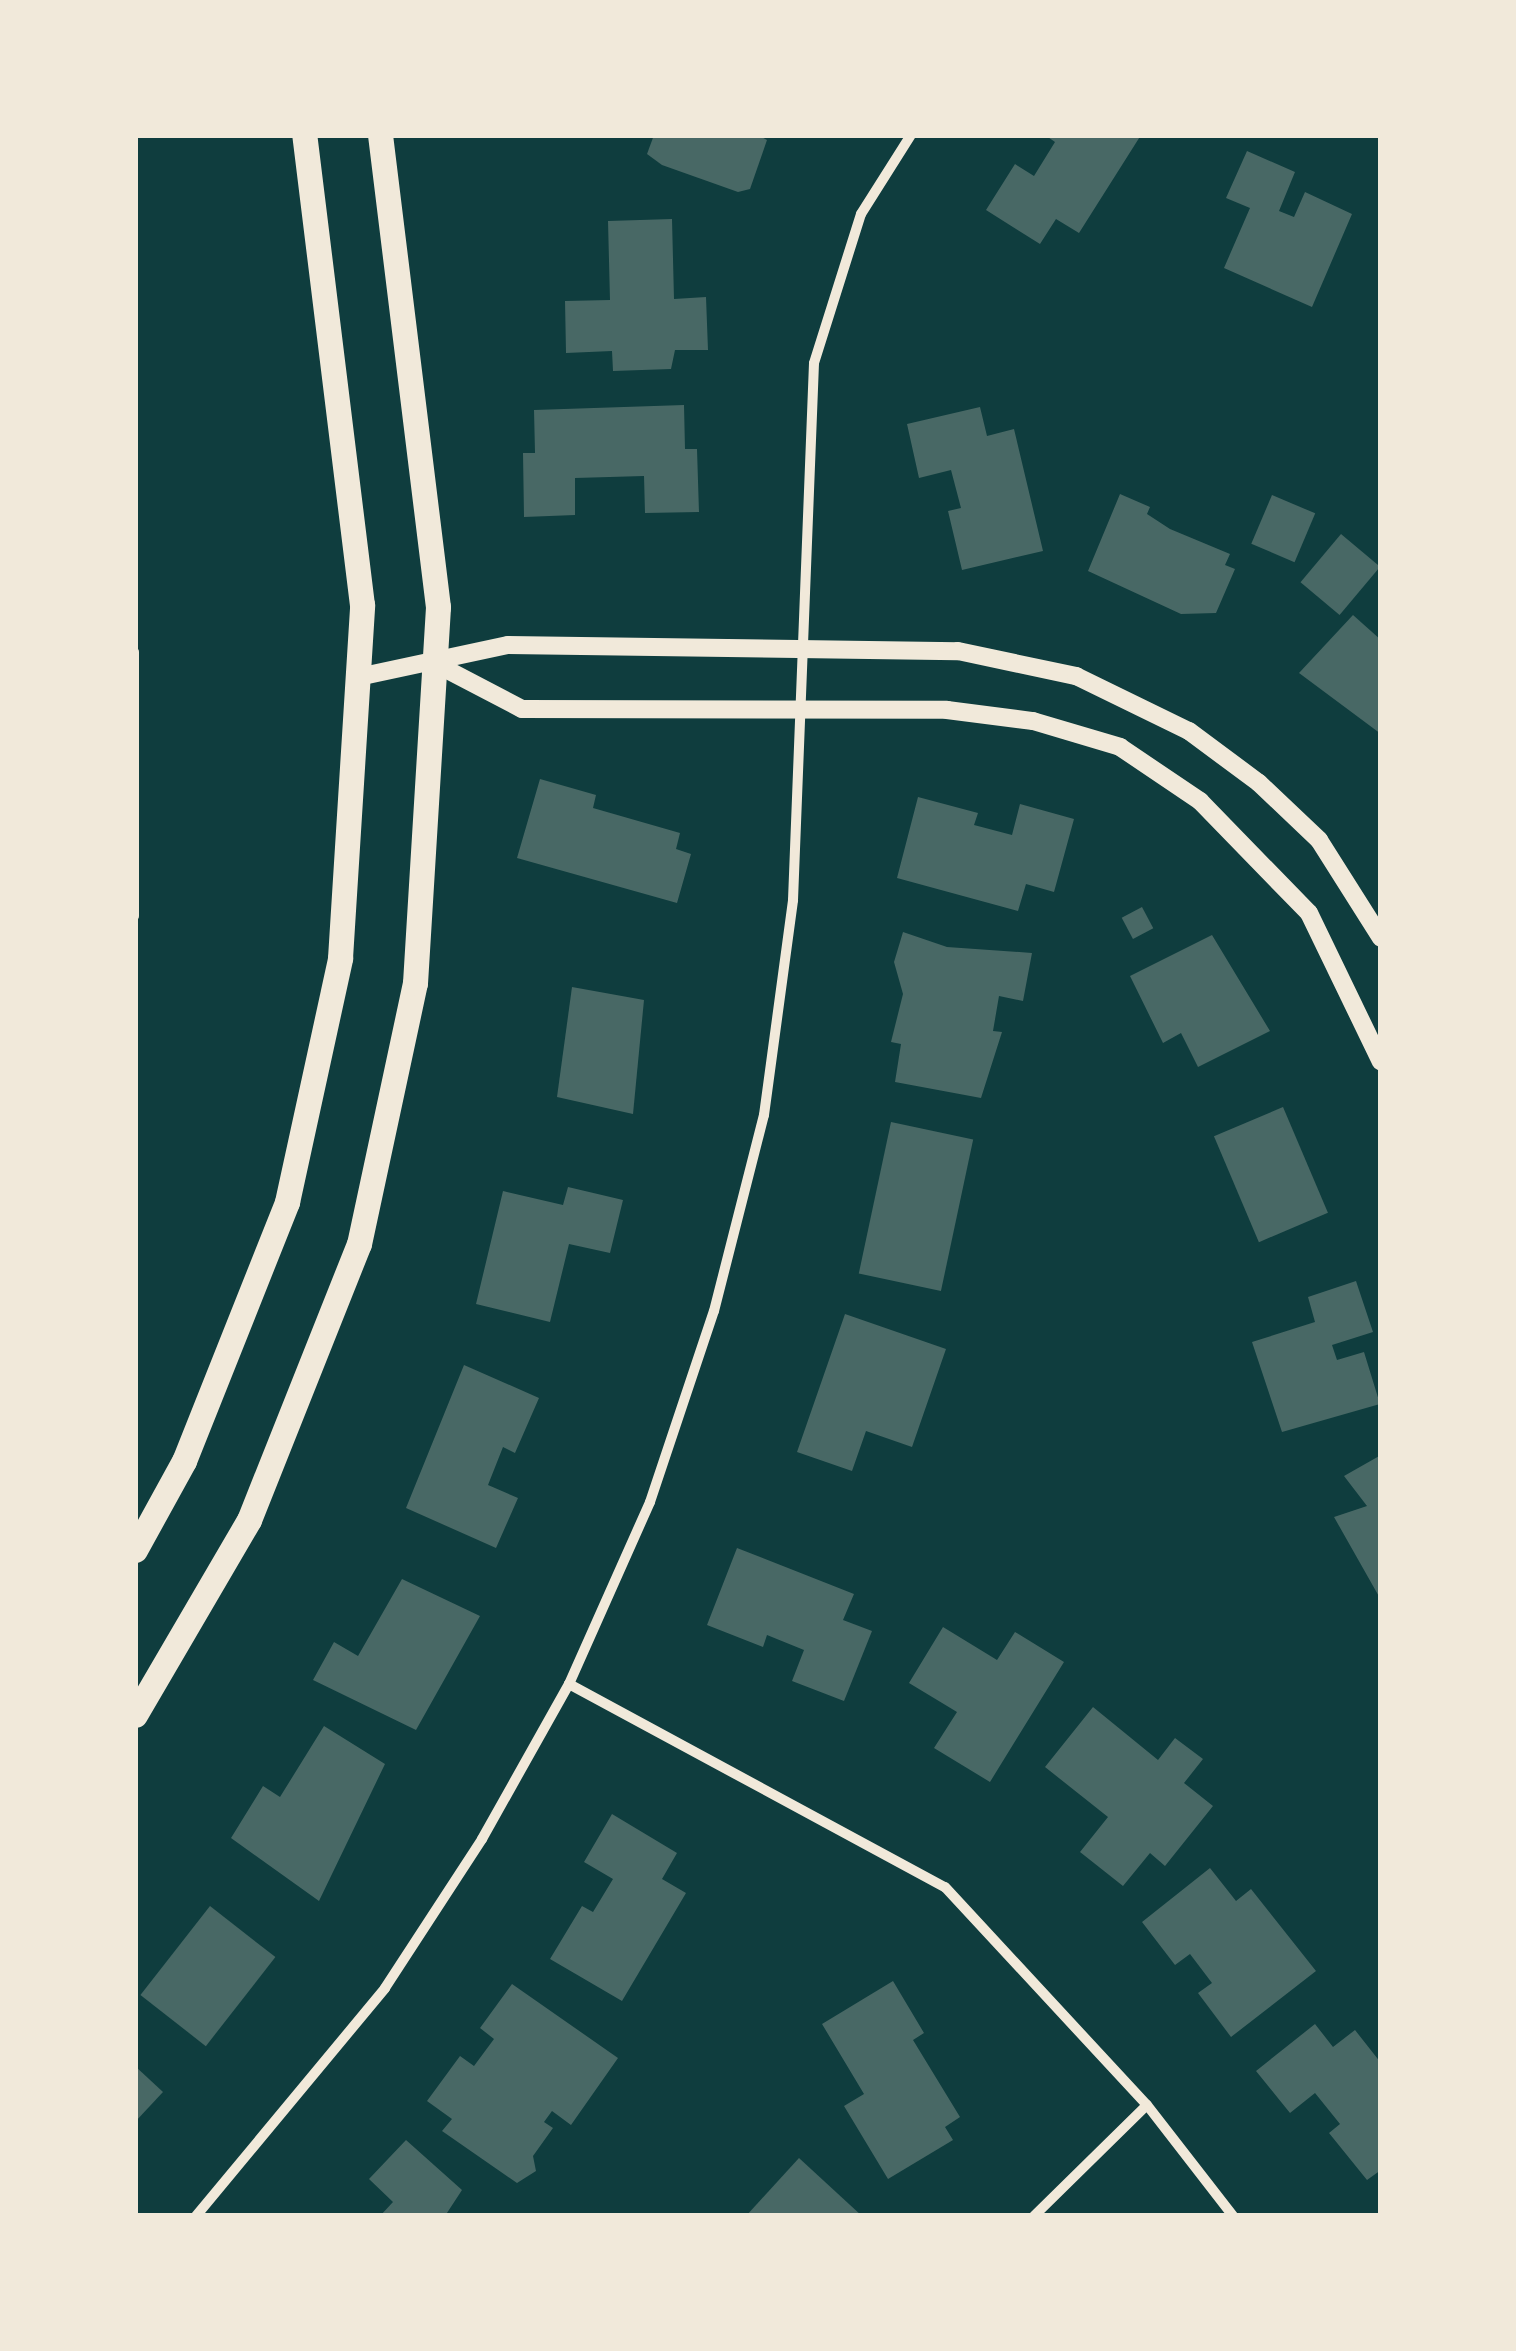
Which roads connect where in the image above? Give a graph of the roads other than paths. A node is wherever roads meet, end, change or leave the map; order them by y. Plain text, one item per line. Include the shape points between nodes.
1 (304, 135) edge
2 (380, 135) edge
3 (912, 135) edge
4 (802, 646) junction
5 (135, 652) edge
6 (436, 664) junction
7 (363, 676) junction
8 (801, 705) junction
9 (135, 916) edge
10 (1381, 938) edge
11 (1381, 1062) edge
12 (135, 1550) edge
13 (568, 1684) junction
14 (135, 1715) edge
15 (1147, 2105) junction
16 (196, 2216) edge
17 (1034, 2216) edge
18 (1233, 2216) edge

1 - 7 main road
2 - 6 main road via 438,607
3 - 4 street via 862,214 814,362
4 - 6 street via 508,645
4 - 8 street
4 - 10 street via 958,651 1076,676 1188,731 1319,840
5 - 9 lane
6 - 7 street
6 - 8 street via 522,708
6 - 14 main road via 415,983 359,1244 248,1520
7 - 12 main road via 340,958 288,1202 184,1461
8 - 11 street via 1033,721 1120,747 1200,801 1309,913
8 - 13 street via 794,900 764,1115 714,1310 656,1485
13 - 15 street via 944,1887
13 - 16 street via 385,1988
15 - 17 street
15 - 18 street

